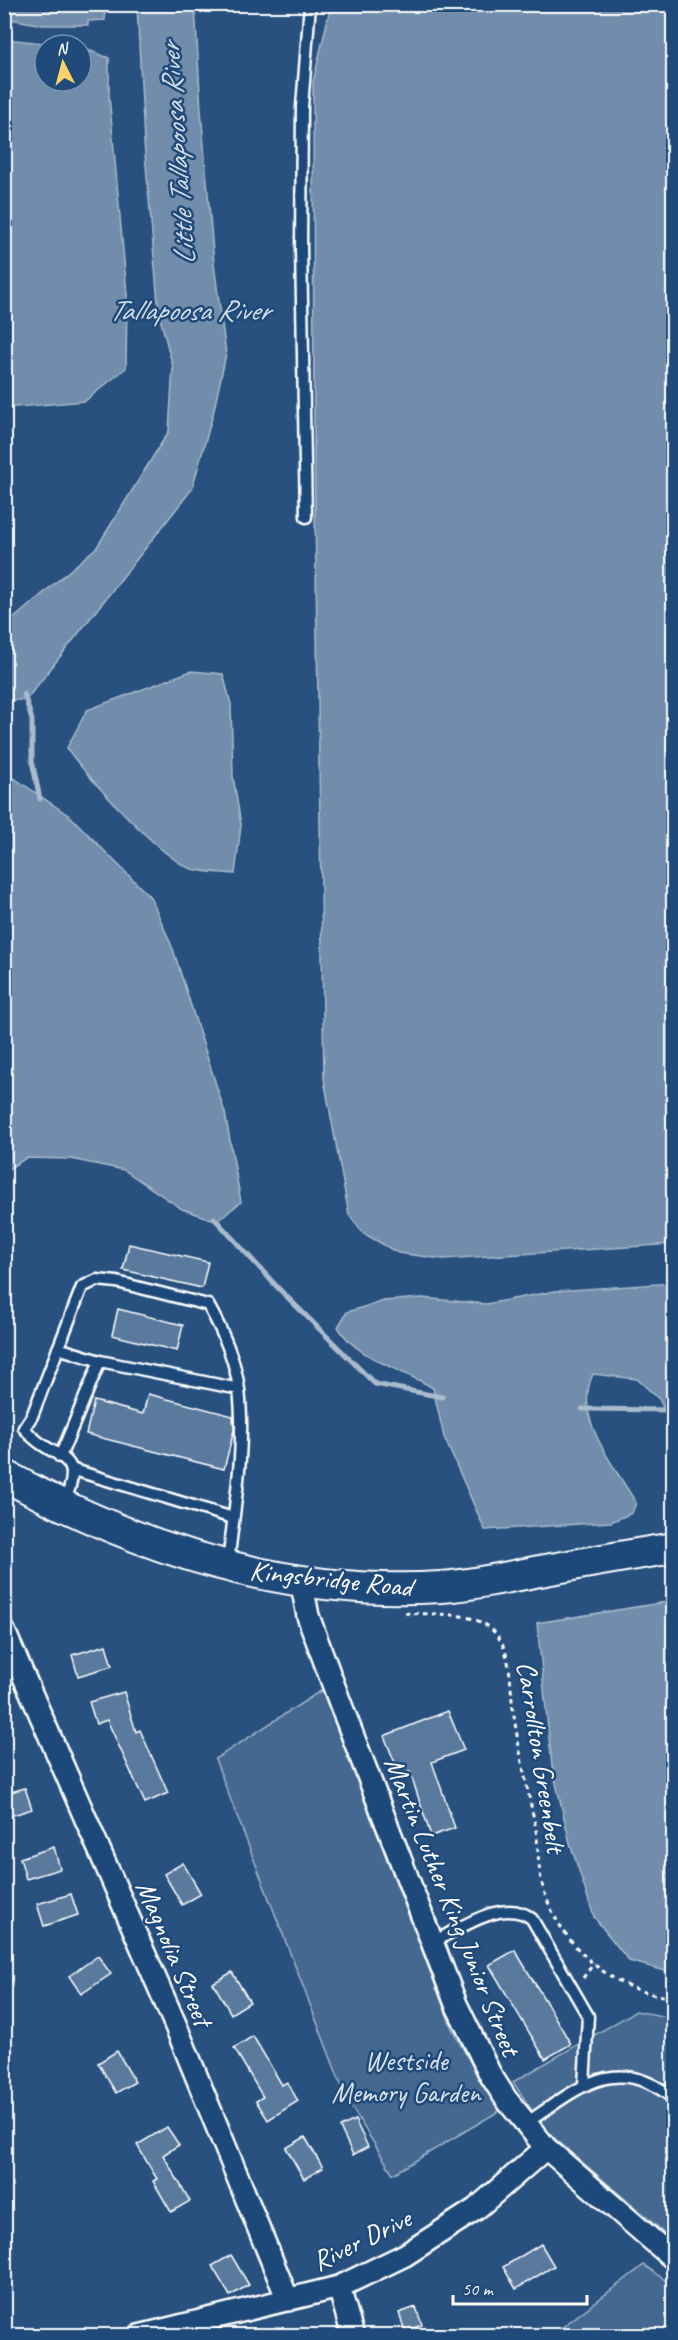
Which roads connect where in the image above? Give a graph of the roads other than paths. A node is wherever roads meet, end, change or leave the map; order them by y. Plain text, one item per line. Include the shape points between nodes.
1 (310, 4) edge
2 (306, 517) dead end
3 (58, 1348) junction
4 (100, 1361) junction
5 (239, 1389) junction
6 (60, 1457) junction
7 (74, 1470) junction
8 (4, 1475) edge
9 (62, 1506) junction
10 (233, 1518) junction
11 (674, 1548) edge
12 (228, 1567) junction
13 (301, 1580) junction
14 (4, 1631) edge
15 (433, 1942) junction
16 (584, 2085) junction
17 (674, 2099) edge
18 (525, 2124) junction
19 (546, 2148) junction
20 (674, 2259) edge
21 (339, 2287) junction
22 (288, 2300) junction
23 (139, 2336) edge
24 (353, 2336) edge

1 - 2 lane via 302,107
3 - 4 lane
3 - 5 lane via 82,1287 96,1280 173,1294 208,1305 218,1323
3 - 6 lane via 24,1428
4 - 5 lane
4 - 6 lane
5 - 10 lane
6 - 7 lane
7 - 9 lane
7 - 10 lane
8 - 9 street, Kingsbridge Road
9 - 12 street, Kingsbridge Road via 125,1534
10 - 12 lane
11 - 13 street, Kingsbridge Road via 442,1587 376,1588
12 - 13 street, Kingsbridge Road
13 - 15 street, Martin Luther King Junior Street via 308,1616
14 - 22 street, Magnolia Street via 175,2024
15 - 16 lane via 502,1911 522,1912 532,1920 588,2016
15 - 18 street, Martin Luther King Junior Street via 470,2037
16 - 17 lane via 611,2076 630,2075 648,2081
16 - 18 lane
18 - 19 street, Martin Luther King Junior Street
19 - 20 street, Martin Luther King Junior Street
19 - 21 street, River Drive via 476,2209 405,2255
21 - 22 street, River Drive
21 - 24 street
22 - 23 street, River Drive

